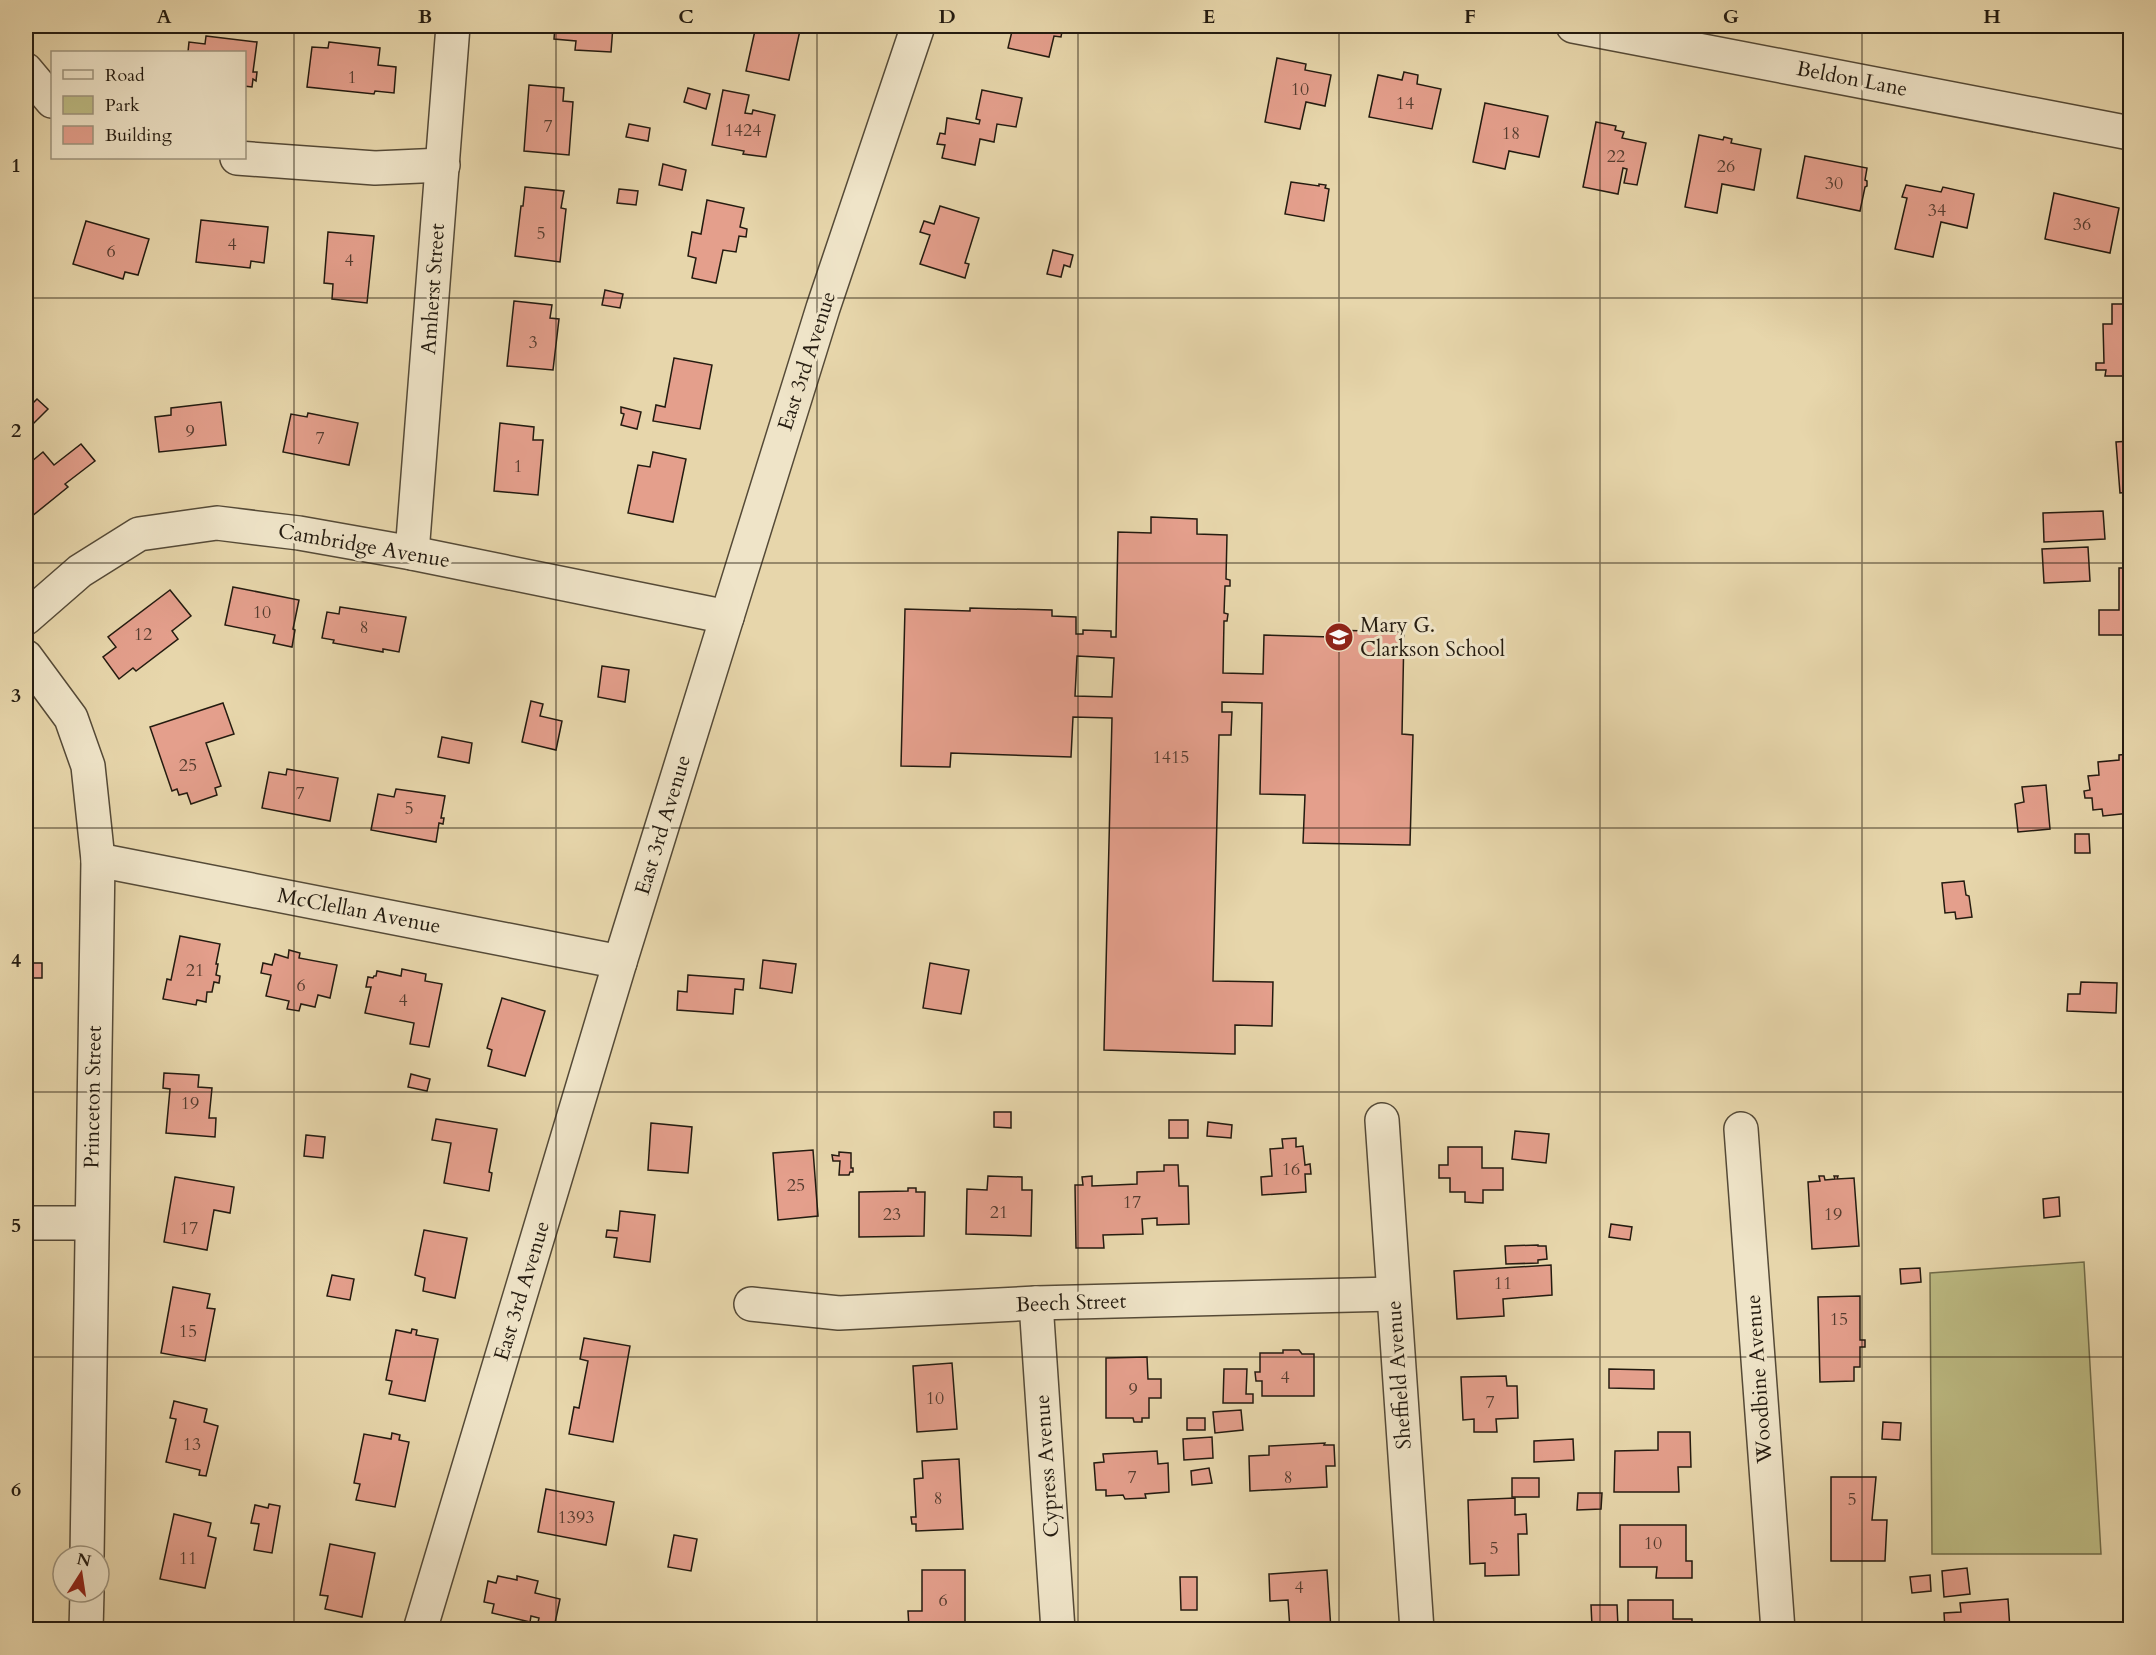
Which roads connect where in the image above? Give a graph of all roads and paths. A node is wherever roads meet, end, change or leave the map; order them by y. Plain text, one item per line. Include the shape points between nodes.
1 (453, 26) edge
2 (918, 26) edge
3 (1573, 26) edge
4 (26, 70) edge
5 (51, 100) edge
6 (2130, 133) edge
7 (246, 159) edge
8 (442, 165) junction
9 (412, 553) junction
10 (727, 617) junction
11 (26, 618) edge
12 (26, 657) edge
13 (98, 860) junction
14 (620, 962) junction
15 (1382, 1120) dead end
16 (1741, 1129) dead end
17 (26, 1223) edge
18 (91, 1223) junction
19 (1393, 1294) junction
20 (1036, 1303) junction
21 (751, 1304) dead end
22 (87, 1544) edge
23 (87, 1604) edge
24 (86, 1629) edge
25 (420, 1629) edge
26 (1058, 1629) edge
27 (1417, 1629) edge
28 (1778, 1629) edge

1 - 8 street, Amherst Street
2 - 10 street, East 3rd Avenue
3 - 6 street, Beldon Lane
4 - 5 street
7 - 8 street via 375,168
8 - 9 street, Amherst Street
9 - 10 street, Cambridge Avenue
9 - 11 street, Cambridge Avenue via 217,523 139,534 80,571
10 - 14 street, East 3rd Avenue
12 - 13 street, Princeton Street via 75,728 88,766
13 - 14 street, McClellan Avenue
13 - 18 street, Princeton Street
14 - 25 street, East 3rd Avenue
15 - 19 street, Sheffield Avenue
16 - 28 street, Woodbine Avenue
17 - 18 street
18 - 22 street, Princeton Street
19 - 20 street, Beech Street
19 - 27 street, Sheffield Avenue
20 - 21 street, Beech Street via 839,1313
20 - 26 street, Cypress Avenue
23 - 24 street

